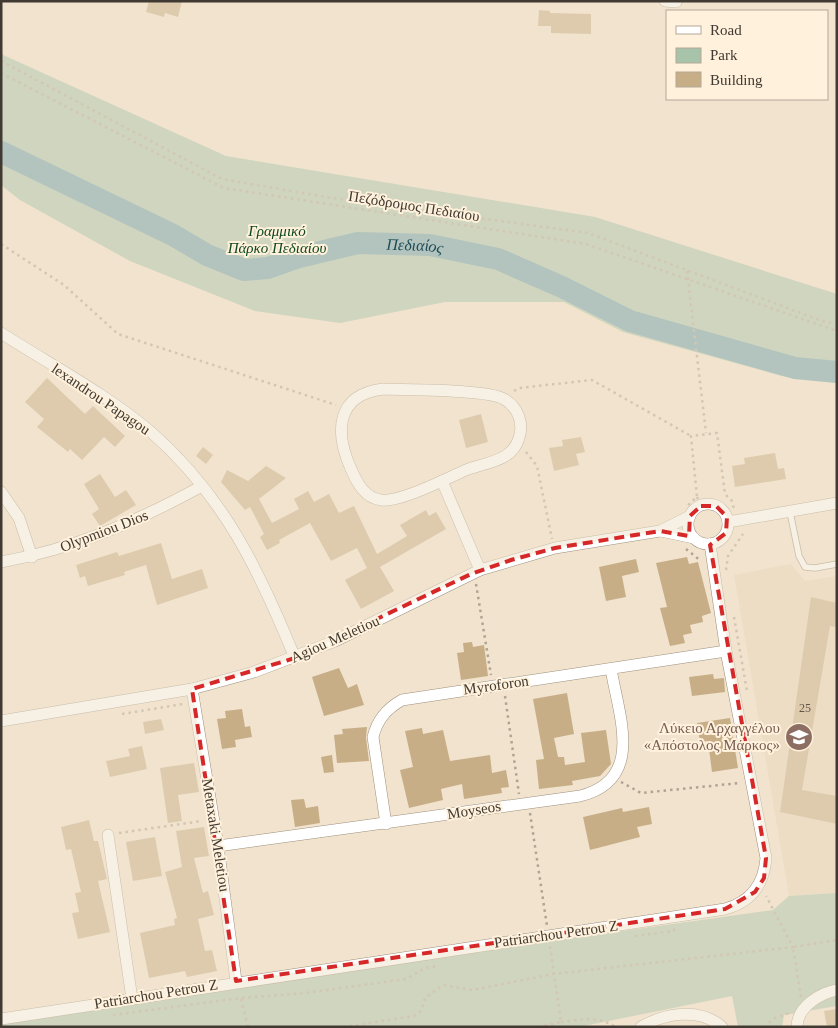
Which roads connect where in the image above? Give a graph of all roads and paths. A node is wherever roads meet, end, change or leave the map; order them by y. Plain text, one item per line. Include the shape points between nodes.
1 (1, 61) edge
2 (1, 73) edge
3 (1, 244) edge
4 (687, 271) junction
5 (688, 280) junction
6 (837, 324) edge
7 (837, 331) edge
8 (1, 334) edge
9 (502, 398) junction
10 (347, 409) junction
11 (706, 433) junction
12 (691, 436) junction
13 (517, 443) junction
14 (442, 481) junction
15 (202, 486) junction
16 (1, 492) edge
17 (699, 502) junction
18 (837, 503) edge
19 (790, 512) junction
20 (686, 519) junction
21 (732, 521) junction
22 (660, 531) junction
23 (743, 534) dead end
24 (694, 538) junction
25 (710, 544) junction
26 (554, 548) junction
27 (32, 557) junction
28 (1, 562) edge
29 (702, 562) dead end
30 (837, 564) edge
31 (705, 569) dead end
32 (726, 571) dead end
33 (476, 572) junction
34 (733, 610) dead end
35 (726, 651) junction
36 (295, 658) junction
37 (611, 668) junction
38 (498, 685) junction
39 (192, 689) junction
40 (748, 697) dead end
41 (1, 721) edge
42 (613, 778) junction
43 (751, 782) junction
44 (520, 803) junction
45 (214, 820) junction
46 (386, 824) junction
47 (108, 835) joint
48 (218, 846) junction
49 (763, 890) junction
50 (761, 900) dead end
51 (677, 926) dead end
52 (626, 937) dead end
53 (837, 940) edge
54 (560, 945) dead end
55 (792, 947) junction
56 (540, 948) dead end
57 (444, 965) dead end
58 (236, 981) junction
59 (837, 990) edge
60 (241, 998) junction
61 (132, 999) junction
62 (804, 1009) junction
63 (104, 1016) dead end
64 (1, 1018) edge
65 (561, 1022) dead end
66 (248, 1027) edge
67 (344, 1027) edge
68 (615, 1027) edge
69 (641, 1027) edge
70 (722, 1027) edge
71 (764, 1027) edge
72 (797, 1027) edge

1 - 4 path via 222,179 326,197 588,233
2 - 5 path, Πεζόδρομος Πεδιαίου via 224,188 586,244
3 - 10 path via 64,285 118,334
4 - 5 path
4 - 6 path
5 - 7 path, Πεζόδρομος Πεδιαίου
5 - 11 path
8 - 15 street, lexandrou Papagou via 130,416 180,460
9 - 10 street via 472,393 383,389 365,394
9 - 12 path via 519,388 592,380
9 - 13 street via 519,417 521,430
10 - 14 street via 340,427 342,445 357,482 368,494 381,500 392,500
11 - 12 path
11 - 21 path via 717,433 725,494 732,501
12 - 17 path
13 - 14 street via 504,458
13 - 26 path via 537,466
14 - 33 street
15 - 27 street, Olypmiou Dios via 163,508 104,534
15 - 36 street, lexandrou Papagou via 251,557
16 - 27 street via 19,518
17 - 20 street
17 - 20 path via 687,506
17 - 21 street via 721,509
18 - 19 street
19 - 21 street
19 - 30 lane via 799,556 805,567
20 - 22 street, Agiou Meletiou
20 - 24 street
21 - 25 street via 724,536
22 - 24 street, Agiou Meletiou
22 - 26 street, Agiou Meletiou
23 - 32 path via 728,556
24 - 25 street
25 - 35 street
26 - 33 street, Agiou Meletiou
27 - 28 street, Olypmiou Dios
29 - 31 path
33 - 36 street, Agiou Meletiou
33 - 38 path via 476,586
34 - 40 path
35 - 37 street, Myroforon
35 - 43 street
36 - 39 street, Agiou Meletiou
37 - 38 street, Myroforon
37 - 42 street via 624,753
38 - 44 path
38 - 46 street, Myroforon via 410,698 386,712 375,727 373,738
39 - 41 street, Agiou Meletiou
39 - 45 street, Metaxaki Meletiou
42 - 43 path via 641,793
42 - 44 street, Moyseos via 589,794
43 - 49 street via 766,858
44 - 46 street, Moyseos
45 - 47 path
45 - 48 street, Metaxaki Meletiou
46 - 48 street, Moyseos
47 - 61 street
48 - 58 street, Metaxaki Meletiou
49 - 50 path
49 - 55 path
49 - 58 street, Patriarchou Petrou Z via 725,909
51 - 52 path via 673,931
53 - 55 path
54 - 56 path
55 - 62 path
55 - 67 path via 553,974 472,990 443,985 425,998 421,1010 414,1016
57 - 60 path via 425,968 406,979
58 - 60 path
58 - 61 street, Patriarchou Petrou Z
59 - 62 street via 826,992
60 - 63 path
60 - 66 path
61 - 64 street, Patriarchou Petrou Z
62 - 71 path via 775,1018
62 - 72 street
65 - 68 path via 594,1019
69 - 70 street via 650,1022 692,1014 704,1016

